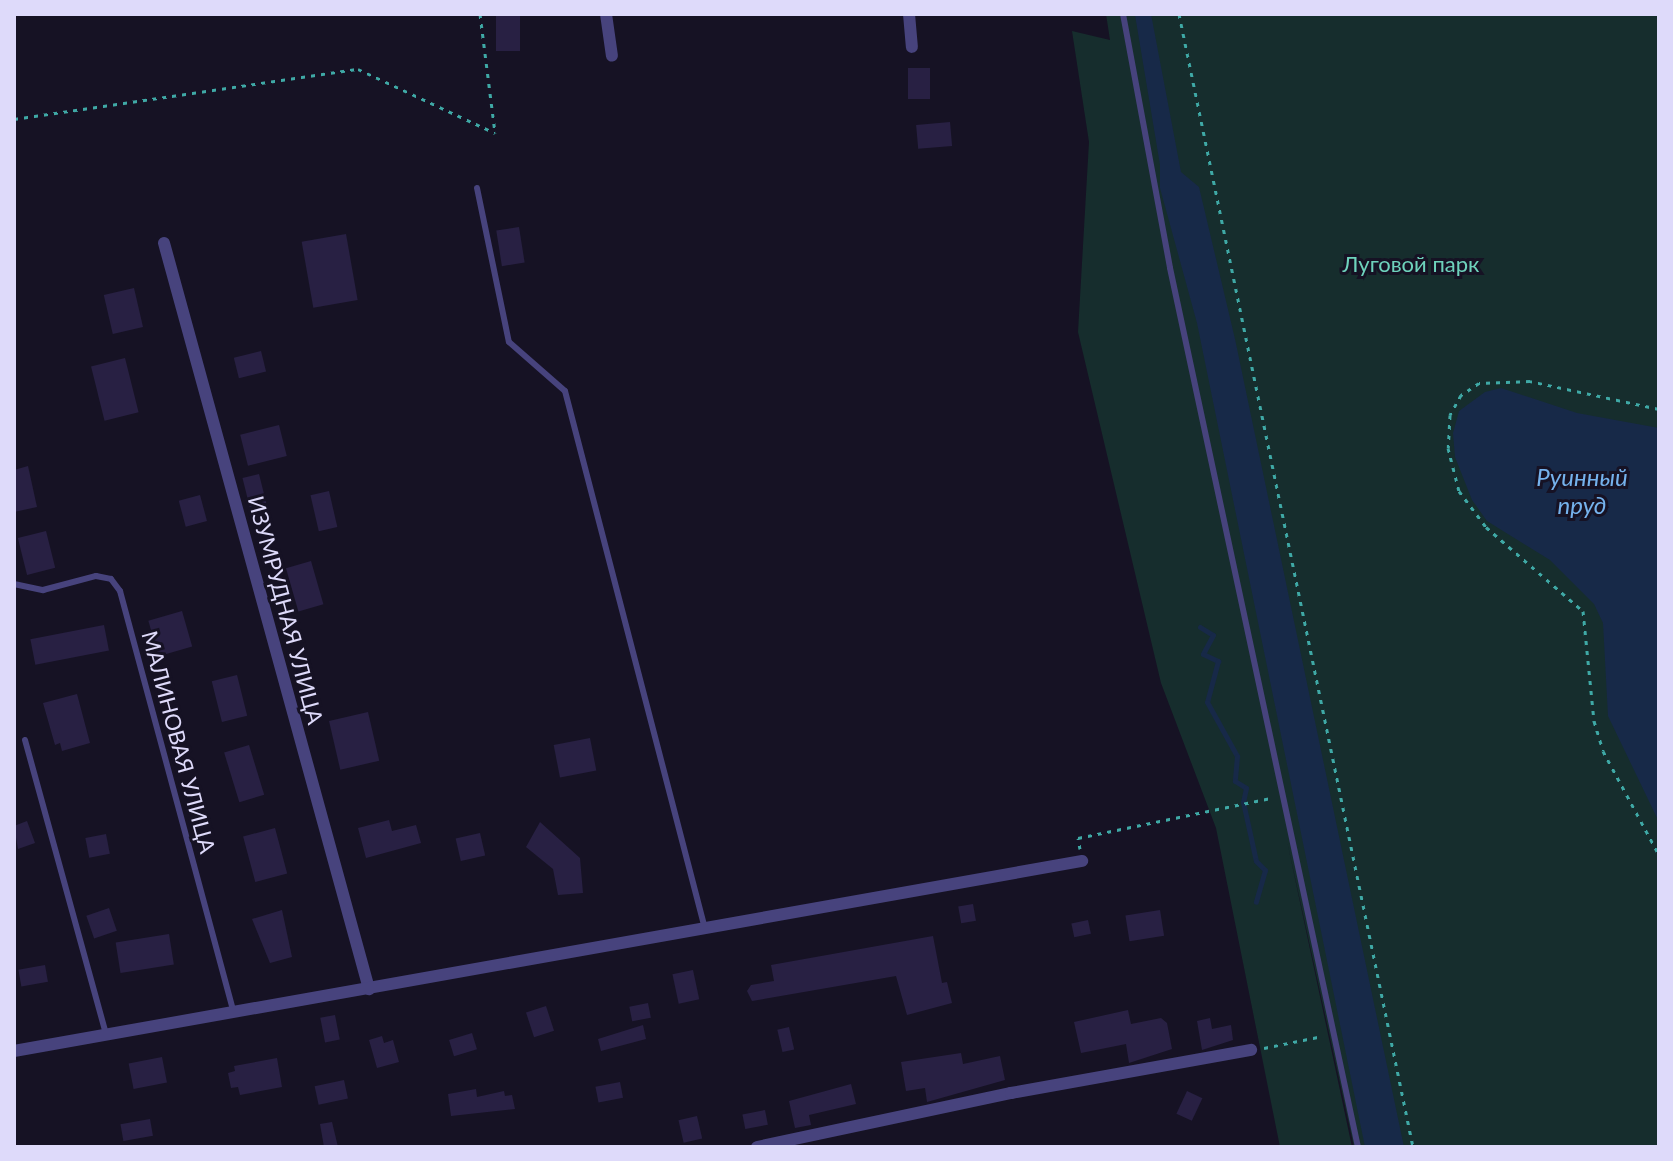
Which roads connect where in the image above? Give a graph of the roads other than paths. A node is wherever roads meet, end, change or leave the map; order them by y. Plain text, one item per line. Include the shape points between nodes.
1 (606, 14) edge
2 (909, 14) edge
3 (1123, 14) edge
4 (912, 47) dead end
5 (612, 56) dead end
6 (477, 188) dead end
7 (164, 243) dead end
8 (14, 584) edge
9 (25, 740) dead end
10 (1082, 861) road end
11 (705, 929) junction
12 (369, 989) junction
13 (235, 1014) junction
14 (106, 1035) junction
15 (1251, 1050) road end
16 (14, 1051) edge
17 (757, 1147) edge
18 (1358, 1147) edge

1 - 5 street
2 - 4 street
3 - 18 lane via 1170,268
6 - 11 lane via 509,342 565,391
7 - 12 street, ИЗУМРУДНАЯ УЛИЦА
8 - 13 lane, МАЛИНОВАЯ УЛИЦА via 43,590 96,576 111,579 120,591
9 - 14 lane
10 - 11 street
11 - 12 street
12 - 13 street
13 - 14 street
14 - 16 street
15 - 17 street via 1011,1093

